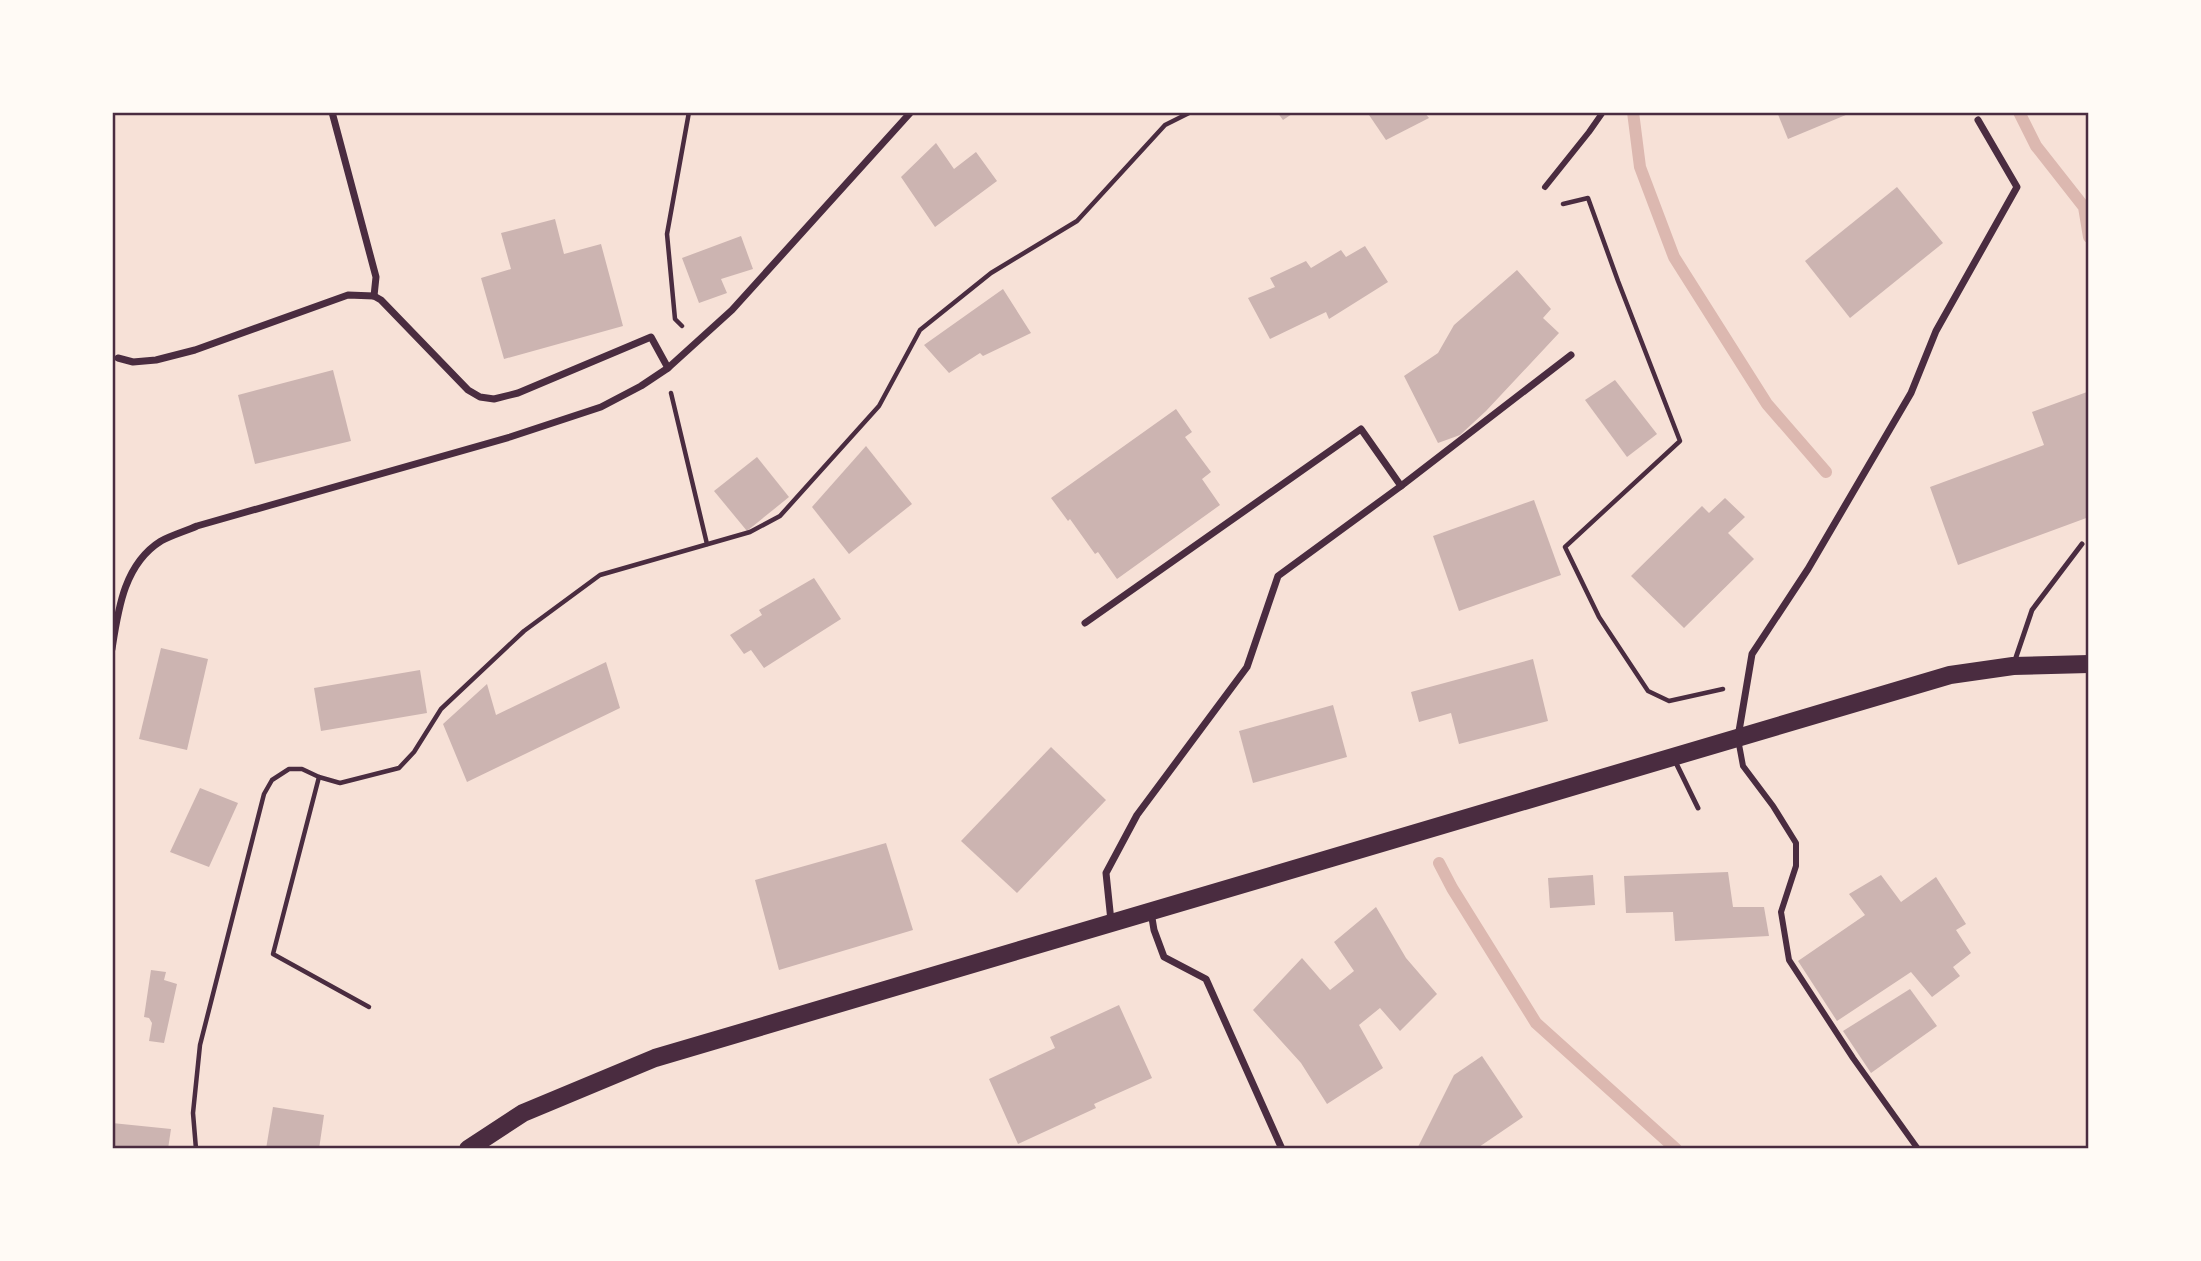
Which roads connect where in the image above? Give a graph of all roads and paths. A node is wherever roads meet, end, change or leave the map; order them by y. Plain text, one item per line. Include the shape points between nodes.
1 (332, 112) edge
2 (689, 112) edge
3 (911, 112) edge
4 (1192, 112) edge
5 (1603, 112) edge
6 (1978, 120) dead end
7 (1545, 187) joint
8 (374, 296) junction
9 (689, 333) dead end
10 (1570, 355) dead end
11 (118, 358) dead end
12 (668, 368) junction
13 (671, 395) dead end
14 (1401, 486) junction
15 (707, 544) junction
16 (2082, 544) dead end
17 (1084, 623) dead end
18 (112, 649) edge
19 (2089, 664) edge
20 (2012, 666) junction
21 (1747, 683) junction
22 (1738, 737) junction
23 (1673, 758) junction
24 (319, 777) junction
25 (1698, 808) dead end
26 (1151, 911) junction
27 (1111, 923) junction
28 (369, 1006) dead end
29 (196, 1149) edge
30 (468, 1149) edge
31 (1282, 1149) edge
32 (1918, 1149) edge

1 - 8 street via 376,277
2 - 9 path via 667,234 675,319
3 - 12 street via 732,310
4 - 15 path via 1165,125 1077,221 991,274 920,330 879,407 780,516 750,532
5 - 7 street
6 - 21 street via 2017,187 1936,331 1911,393 1808,569 1752,654
7 - 21 path via 1557,205 1588,198 1680,441 1565,547 1599,617 1648,691 1669,702
8 - 11 street via 348,295 156,360
8 - 12 street via 480,397 518,393 651,337
10 - 14 street
12 - 18 street via 601,407 197,526 160,542 138,562 119,602
13 - 15 path
14 - 17 street via 1362,429
14 - 27 street via 1278,576 1247,667 1137,815 1106,873
15 - 24 path via 600,575 524,631 441,709 399,768 340,783
16 - 20 lane via 2032,610
19 - 20 main road
20 - 22 main road via 1950,675
21 - 22 street
22 - 23 main road
22 - 32 street via 1743,766 1796,843 1796,866 1781,912 1789,960
23 - 25 lane
23 - 26 main road
24 - 28 path via 273,954
24 - 29 path via 289,769 272,780 264,794 200,1045 193,1113
26 - 27 main road
26 - 31 street via 1164,957 1206,979
27 - 30 main road via 655,1058 523,1113

